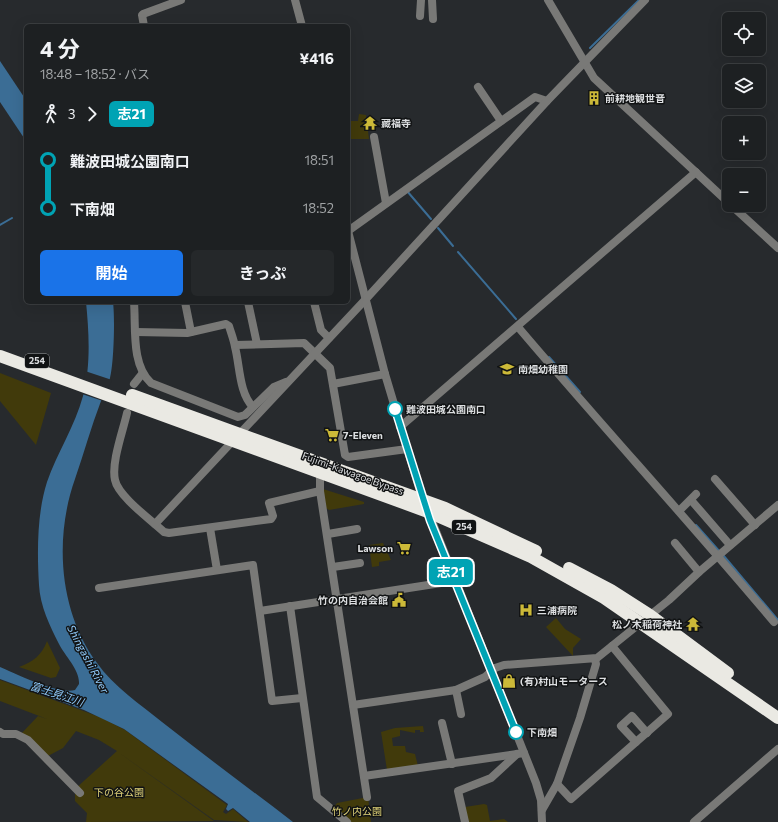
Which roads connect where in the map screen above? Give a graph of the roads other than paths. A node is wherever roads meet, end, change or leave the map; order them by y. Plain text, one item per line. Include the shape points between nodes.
1 (180, 0) edge
2 (295, 0) edge
3 (421, 0) edge
4 (432, 0) edge
5 (548, 0) edge
6 (645, 0) edge
7 (420, 16) dead end
8 (433, 20) dead end
9 (144, 24) edge
10 (301, 24) edge
11 (585, 60) junction
12 (478, 87) dead end
13 (546, 101) junction
14 (501, 121) junction
15 (374, 137) dead end
16 (696, 172) junction
17 (722, 196) edge
18 (386, 203) junction
19 (739, 212) edge
20 (350, 230) edge
21 (350, 239) edge
22 (778, 248) edge
23 (365, 300) junction
24 (134, 304) edge
25 (185, 304) edge
26 (248, 304) edge
27 (314, 304) edge
28 (518, 326) junction
29 (136, 332) junction
30 (191, 332) junction
31 (329, 338) junction
32 (257, 344) junction
33 (235, 345) junction
34 (0, 347) edge
35 (315, 352) junction
36 (0, 356) edge
37 (142, 374) junction
38 (385, 374) junction
39 (72, 378) junction
40 (288, 382) junction
41 (134, 384) dead end
42 (333, 384) junction
43 (253, 407) junction
44 (128, 413) dead end
45 (400, 427) junction
46 (236, 437) junction
47 (407, 449) junction
48 (320, 474) junction
49 (715, 479) dead end
50 (320, 491) junction
51 (423, 500) junction
52 (778, 505) edge
53 (681, 510) junction
54 (428, 512) junction
55 (156, 524) junction
56 (755, 525) junction
57 (210, 528) junction
58 (357, 530) dead end
59 (328, 534) junction
60 (675, 543) dead end
61 (730, 545) junction
62 (720, 555) junction
63 (360, 563) dead end
64 (333, 567) junction
65 (217, 570) junction
66 (699, 572) junction
67 (454, 581) junction
68 (99, 588) dead end
69 (337, 600) junction
70 (290, 606) junction
71 (260, 611) junction
72 (645, 618) junction
73 (774, 622) dead end
74 (612, 646) junction
75 (595, 659) junction
76 (492, 672) junction
77 (456, 690) junction
78 (302, 698) junction
79 (353, 705) junction
80 (778, 709) edge
81 (461, 714) dead end
82 (778, 718) edge
83 (442, 723) dead end
84 (0, 732) edge
85 (647, 733) junction
86 (636, 742) junction
87 (778, 749) edge
88 (520, 754) junction
89 (452, 764) junction
90 (364, 776) junction
91 (557, 784) junction
92 (80, 793) dead end
93 (367, 797) dead end
94 (542, 810) junction
95 (347, 822) edge
96 (465, 822) edge
97 (542, 822) edge
98 (694, 822) edge

1 - 9 street via 143,14
2 - 10 street
3 - 7 street
4 - 8 street
5 - 11 street
6 - 11 street
11 - 13 street
11 - 16 street via 594,78
12 - 14 street
13 - 14 street via 535,97
13 - 23 street
14 - 18 street
15 - 18 street
16 - 17 street
16 - 28 street
18 - 20 street
19 - 22 street
21 - 23 street
23 - 31 street
23 - 38 street
24 - 29 street
25 - 30 street
26 - 32 street
27 - 31 street via 321,330
28 - 45 street
28 - 53 street
29 - 30 street
29 - 37 street via 136,355
30 - 33 street via 226,324
31 - 35 street
32 - 33 street
32 - 35 street via 302,343
33 - 43 street via 242,383 248,402
34 - 39 highway, Fujimi-Kawagoe Bypass / 254
35 - 40 street
35 - 42 street via 330,368
36 - 39 highway, Fujimi-Kawagoe Bypass / 254
37 - 41 street
37 - 43 street via 151,383 231,415 245,415
38 - 42 street
38 - 45 street
39 - 46 highway, Fujimi-Kawagoe Bypass / 254
40 - 43 street via 274,387
40 - 46 street
42 - 47 street via 345,455 348,457
44 - 55 street via 115,468 115,480 125,495
45 - 47 street
46 - 48 highway, Fujimi-Kawagoe Bypass / 254
46 - 51 highway, Fujimi-Kawagoe Bypass / 254
46 - 55 street
47 - 51 street
48 - 50 street
48 - 54 highway, Fujimi-Kawagoe Bypass / 254
49 - 56 street
50 - 57 street via 269,503 273,516 271,519
50 - 59 street
51 - 54 street
51 - 72 highway, Fujimi-Kawagoe Bypass / 254 via 469,518 611,590
52 - 56 street
53 - 61 street via 693,497
53 - 62 street
54 - 67 street
54 - 72 highway, Fujimi-Kawagoe Bypass / 254 via 550,566 604,598
55 - 57 street via 169,533
56 - 61 street
57 - 65 street
58 - 59 street
59 - 64 street
60 - 66 street
61 - 62 street
62 - 66 street
62 - 73 street
63 - 64 street
64 - 69 street
65 - 68 street
65 - 71 street via 254,565
66 - 72 street
67 - 69 street
67 - 76 street
69 - 70 street
69 - 79 street
70 - 71 street
70 - 78 street
71 - 78 street via 272,701
72 - 74 street
72 - 80 highway, Fujimi-Kawagoe Bypass / 254
72 - 82 highway, Fujimi-Kawagoe Bypass / 254
74 - 75 street
74 - 85 street via 668,714
75 - 76 street via 504,664
75 - 91 street via 596,664 580,718
76 - 77 street
76 - 88 street
77 - 79 street
77 - 81 street
78 - 95 street via 317,797
79 - 90 street
83 - 89 street
84 - 92 street via 16,734 28,740
85 - 86 street
85 - 86 street via 632,716 621,726
86 - 91 street via 571,799
87 - 98 street
88 - 89 street
88 - 94 street via 539,791
88 - 96 street via 492,778 458,791
89 - 90 street
90 - 93 street
91 - 94 street
94 - 97 street

